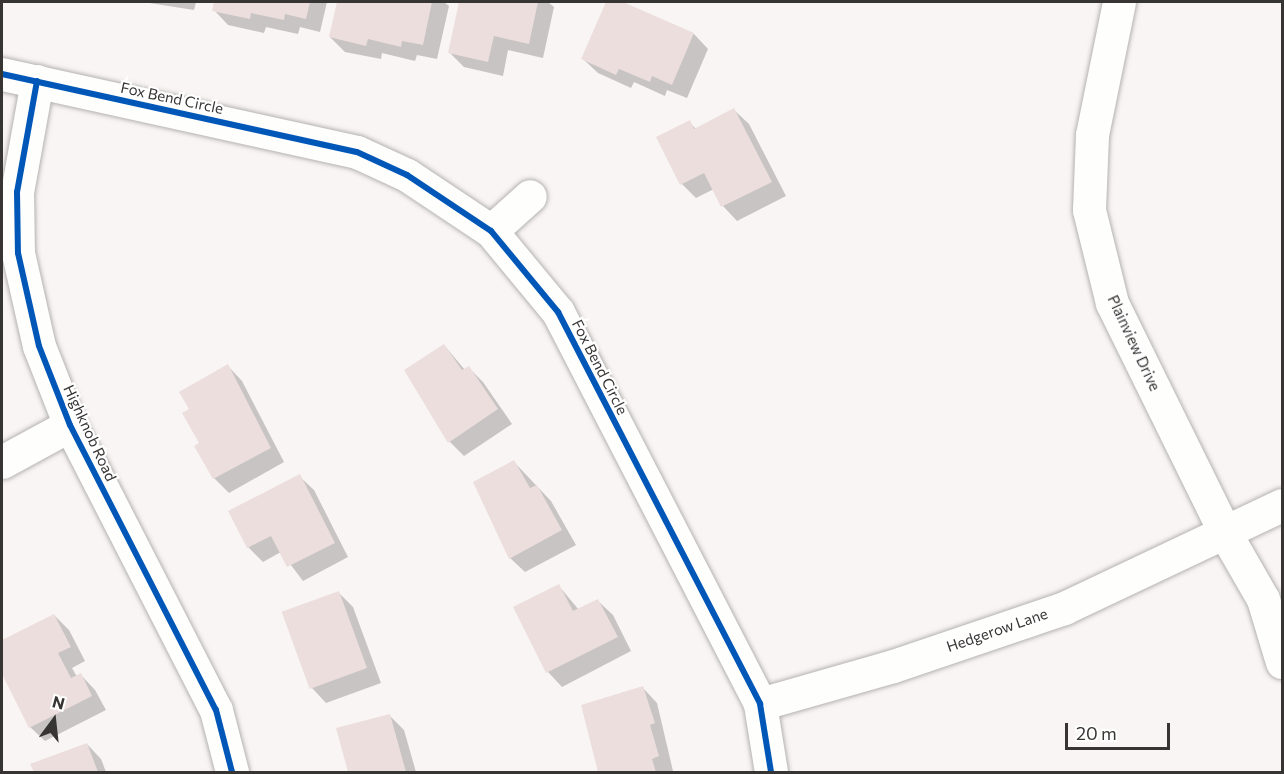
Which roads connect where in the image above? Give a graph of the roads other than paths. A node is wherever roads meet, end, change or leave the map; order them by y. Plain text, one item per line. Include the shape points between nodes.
1 (1119, 2) edge
2 (2, 74) edge
3 (37, 81) junction
4 (530, 196) dead end
5 (491, 231) junction
6 (70, 425) junction
7 (2, 462) edge
8 (1282, 505) edge
9 (1226, 532) junction
10 (1282, 662) edge
11 (760, 704) junction
12 (232, 772) edge
13 (771, 772) edge

1 - 9 street, Plainview Drive via 1092,135 1089,210 1112,303
2 - 3 street, Fox Bend Circle
3 - 5 street, Fox Bend Circle via 357,152 407,175
3 - 6 street, Highknob Road via 17,192 18,253 39,346
4 - 5 street
5 - 11 street, Fox Bend Circle via 558,312
6 - 7 street
6 - 12 street, Highknob Road via 216,710
8 - 9 street, Hedgerow Lane
9 - 10 street, Plainview Drive via 1263,599
9 - 11 street, Hedgerow Lane via 1064,608 893,666
11 - 13 street, Fox Bend Circle

